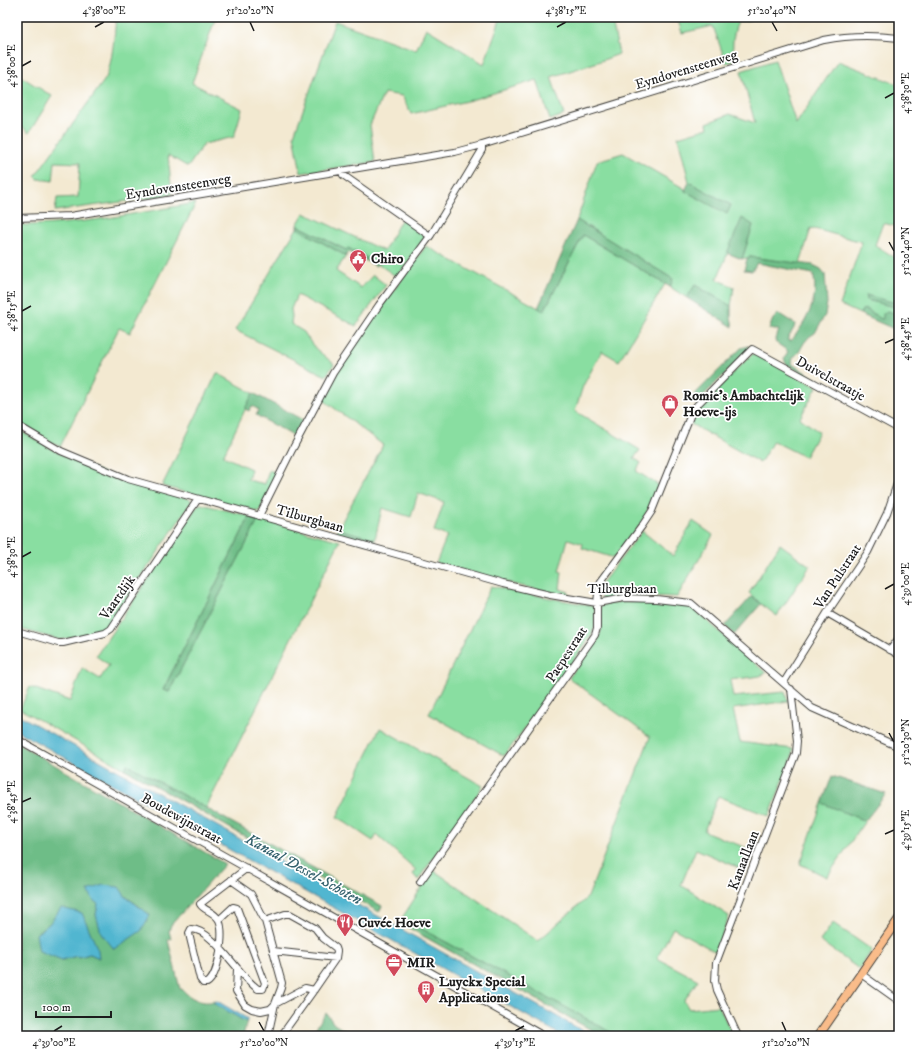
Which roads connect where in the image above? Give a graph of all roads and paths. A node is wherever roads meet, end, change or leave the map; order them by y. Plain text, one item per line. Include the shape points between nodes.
1 (899, 38) edge
2 (482, 146) junction
3 (342, 171) junction
4 (17, 218) edge
5 (430, 236) junction
6 (752, 348) joint
7 (17, 425) edge
8 (899, 429) edge
9 (899, 478) edge
10 (198, 499) junction
11 (259, 516) junction
12 (597, 603) junction
13 (827, 613) junction
14 (17, 631) edge
15 (899, 638) edge
16 (890, 650) junction
17 (899, 655) edge
18 (784, 682) junction
19 (791, 689) junction
20 (17, 739) edge
21 (899, 747) edge
22 (246, 868) junction
23 (231, 880) junction
24 (420, 882) dead end
25 (899, 919) edge
26 (219, 920) junction
27 (265, 921) junction
28 (221, 948) junction
29 (274, 951) junction
30 (336, 958) junction
31 (237, 969) junction
32 (861, 974) junction
33 (314, 990) junction
34 (899, 1001) edge
35 (275, 1004) junction
36 (268, 1036) edge
37 (281, 1036) edge
38 (544, 1036) edge
39 (738, 1036) edge
40 (818, 1036) edge

1 - 2 street, Eyndovensteenweg via 865,35 824,40
2 - 3 street, Eyndovensteenweg
2 - 5 street via 482,150
3 - 4 street, Eyndovensteenweg via 70,216
3 - 5 street via 343,175
5 - 11 street, Tilburgbaan via 333,373
6 - 8 street, Duivelstraatje
6 - 12 street, Paepestraat via 691,414 652,511 601,580
7 - 10 street, Tilburgbaan via 61,451 128,479
9 - 13 street, Van Pulstraat via 887,513 868,552
10 - 11 street, Tilburgbaan
10 - 14 street, Vaartdijk via 111,628 105,633 58,643
11 - 12 street, Tilburgbaan via 503,584
12 - 18 street, Tilburgbaan via 624,598 691,603
12 - 24 street, Paepestraat via 595,635
13 - 16 street
13 - 18 street, Van Pulstraat
15 - 16 street
16 - 17 street
18 - 19 street, Tilburgbaan
19 - 21 street, Tilburgbaan via 812,708
19 - 39 street, Kanaallaan via 797,740 796,753 716,963 717,990
20 - 22 street, Boudewijnstraat
22 - 23 street
22 - 38 street, Boudewijnstraat
23 - 26 street via 200,904
23 - 27 street via 251,894
25 - 32 main road
26 - 28 street
26 - 31 street via 229,909 237,908 265,983 263,989 254,987
27 - 29 street
27 - 30 street via 290,914 315,928 336,948
28 - 28 street via 212,979 203,983 194,956 189,933 191,929 197,929
28 - 31 street
29 - 30 street
29 - 35 street via 282,983
30 - 33 street
31 - 35 street via 236,991 245,1005 261,1011
32 - 34 street
32 - 40 main road
33 - 35 street via 299,990
33 - 37 street
35 - 36 street

